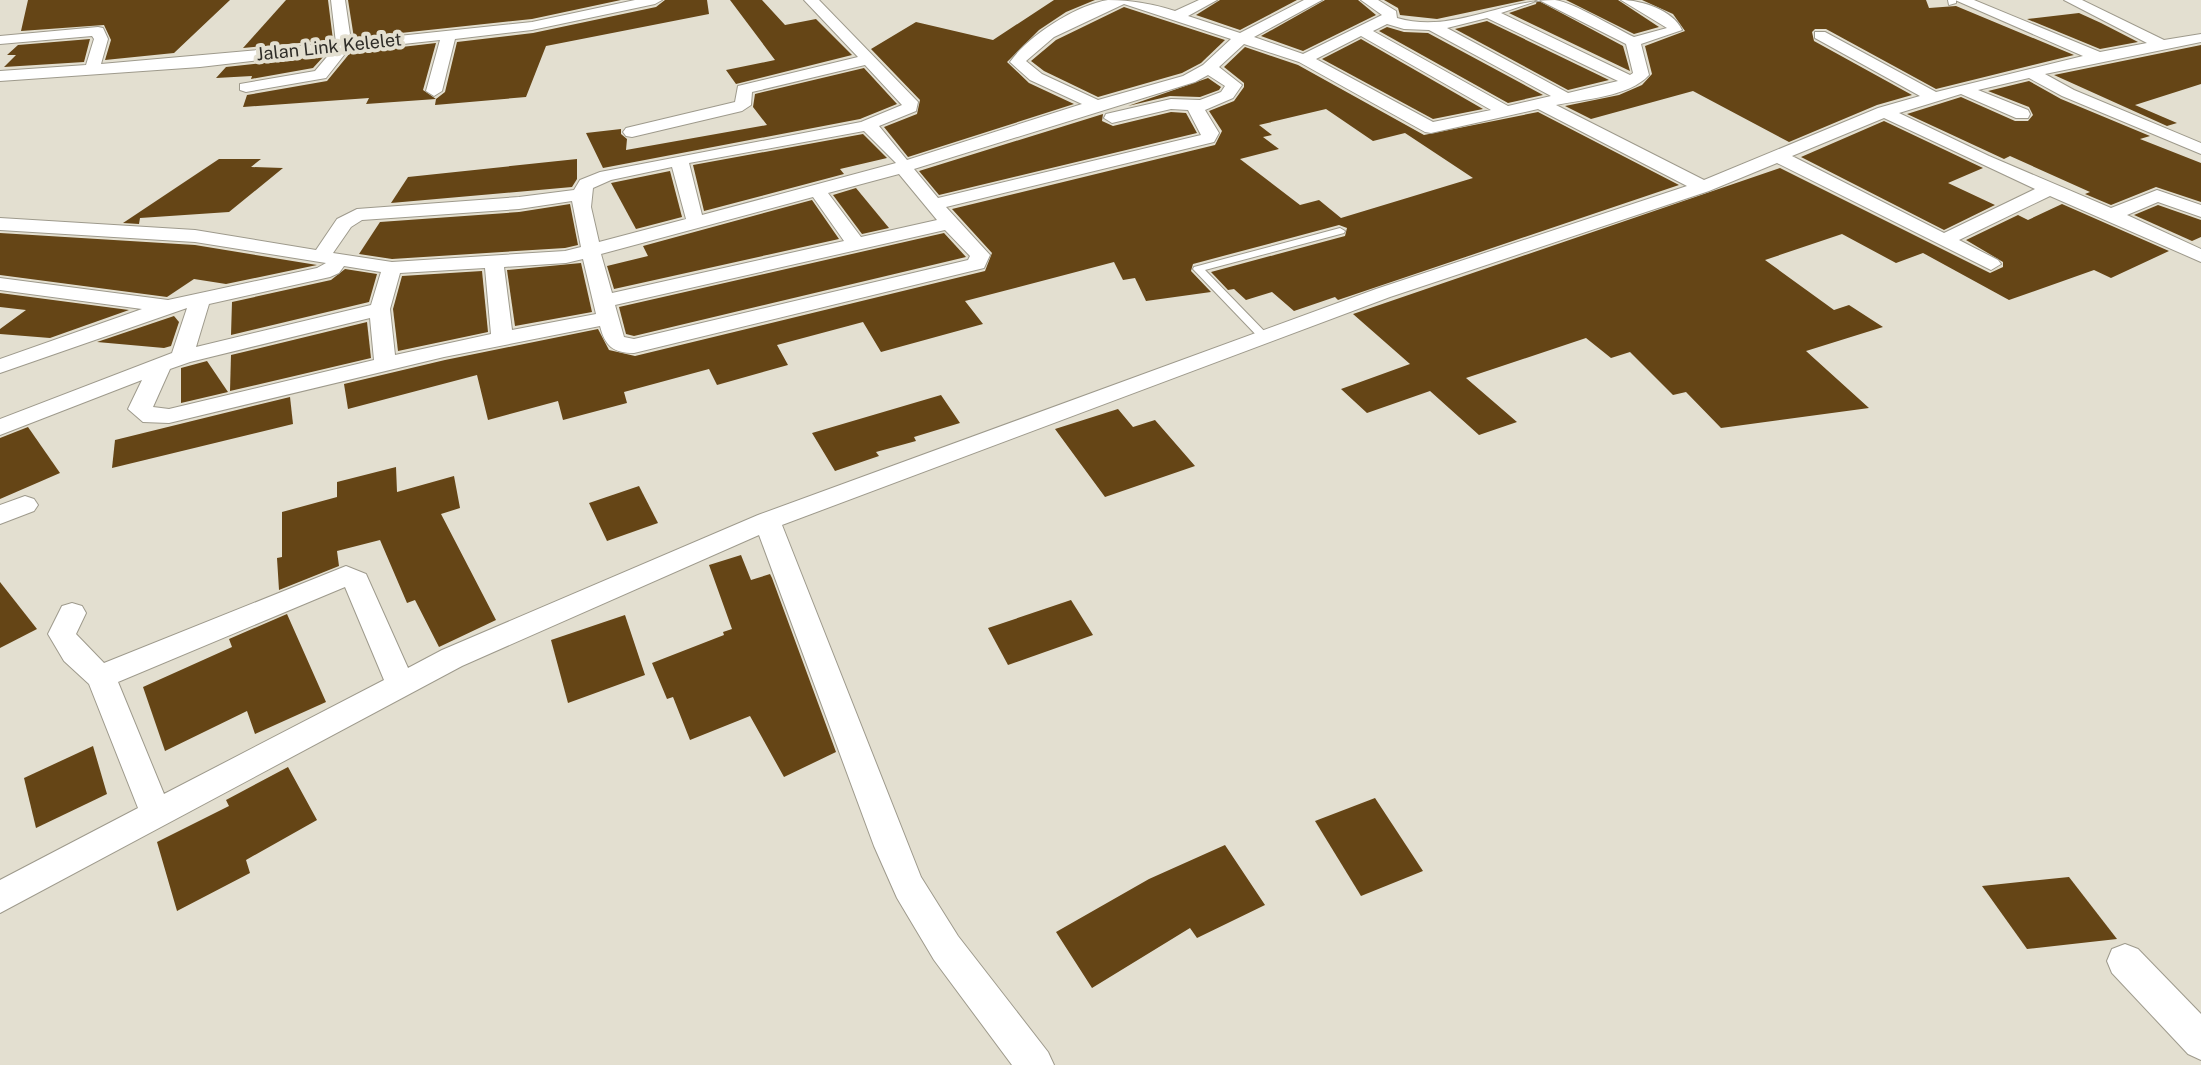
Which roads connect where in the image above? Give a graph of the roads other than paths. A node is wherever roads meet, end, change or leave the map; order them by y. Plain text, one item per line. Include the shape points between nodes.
1 (338, 0) edge
2 (655, 0) edge
3 (811, 0) edge
4 (1120, 0) edge
5 (1127, 0) edge
6 (1210, 0) edge
7 (1315, 0) edge
8 (1368, 0) edge
9 (1546, 0) edge
10 (1628, 0) edge
11 (2071, 0) edge
12 (1525, 1) edge
13 (1955, 1) edge
14 (1455, 5) dead end
15 (1481, 14) junction
16 (1178, 15) junction
17 (1386, 19) junction
18 (1434, 27) junction
19 (1361, 30) junction
20 (449, 35) junction
21 (1820, 35) dead end
22 (1241, 38) junction
23 (2201, 38) edge
24 (0, 40) edge
25 (1633, 42) junction
26 (2160, 44) junction
27 (344, 46) junction
28 (2099, 57) junction
29 (870, 59) junction
30 (1304, 59) junction
31 (1209, 68) junction
32 (92, 70) junction
33 (2031, 73) junction
34 (0, 76) edge
35 (1632, 82) junction
36 (246, 87) dead end
37 (1962, 89) junction
38 (434, 91) dead end
39 (1934, 97) junction
40 (1566, 98) junction
41 (1089, 102) junction
42 (1199, 105) junction
43 (1543, 105) junction
44 (1507, 112) junction
45 (1884, 112) junction
46 (2022, 114) dead end
47 (865, 126) junction
48 (632, 132) dead end
49 (994, 140) junction
50 (2201, 149) edge
51 (1778, 156) junction
52 (679, 160) junction
53 (901, 163) junction
54 (1703, 187) junction
55 (2049, 189) junction
56 (817, 190) junction
57 (581, 194) junction
58 (784, 195) junction
59 (933, 205) junction
60 (2201, 211) edge
61 (693, 215) junction
62 (2111, 215) junction
63 (949, 223) junction
64 (0, 224) edge
65 (1340, 231) dead end
66 (1944, 240) junction
67 (855, 243) junction
68 (591, 247) junction
69 (329, 255) junction
70 (2201, 256) edge
71 (494, 263) junction
72 (1991, 264) dead end
73 (392, 268) junction
74 (0, 284) edge
75 (200, 299) junction
76 (169, 306) junction
77 (380, 309) junction
78 (606, 310) junction
79 (502, 337) junction
80 (1266, 339) junction
81 (5, 361) edge
82 (172, 361) junction
83 (385, 364) junction
84 (0, 428) edge
85 (25, 505) dead end
86 (0, 515) edge
87 (767, 521) junction
88 (72, 613) dead end
89 (101, 677) junction
90 (400, 684) junction
91 (156, 813) junction
92 (0, 897) edge
93 (2125, 961) dead end
94 (2201, 1041) edge
95 (1035, 1065) edge

1 - 27 street
2 - 20 street, Jalan Link Kelelet via 550,24
3 - 29 street
4 - 41 street via 1072,21 1019,58 1025,70
5 - 16 street
6 - 16 street
7 - 22 street
8 - 17 street via 1391,14
9 - 25 street
10 - 25 street via 1676,28
11 - 26 street
12 - 15 street
13 - 28 street
14 - 15 street
15 - 18 street
15 - 35 street
16 - 22 street
17 - 18 street via 1413,28
17 - 19 street
18 - 40 street
19 - 30 street
19 - 44 street
20 - 27 street, Jalan Link Kelelet
20 - 38 street
21 - 39 street
22 - 30 street
22 - 31 street
23 - 26 street
24 - 32 street via 98,31 101,39
25 - 35 street via 1641,72
26 - 28 street
27 - 32 street, Jalan Link Kelelet
27 - 36 street via 316,77
28 - 33 street
29 - 47 street via 911,106
29 - 48 street via 747,88 740,107
30 - 44 street via 1428,127
31 - 41 street via 1189,79
31 - 42 street via 1234,85 1227,95
32 - 34 street, Jalan Link Kelelet
33 - 37 street
33 - 50 street
35 - 40 street
37 - 39 street
37 - 46 street
39 - 45 street
40 - 43 street
41 - 49 street
41 - 53 street
42 - 49 street via 1171,104
42 - 59 street via 1198,116 1210,134 1206,139
43 - 44 street
43 - 54 street
45 - 51 street
45 - 55 street
47 - 52 street
47 - 53 street
49 - 53 street
51 - 54 street
51 - 66 street
52 - 57 street via 597,179 582,187
52 - 61 street
53 - 56 street
53 - 58 street
53 - 59 street
54 - 80 street via 1383,293
55 - 62 street
55 - 66 street
56 - 58 street
56 - 67 street
57 - 68 street
57 - 69 street via 357,215 344,223
58 - 61 street
58 - 68 street
59 - 63 street
60 - 62 street via 2157,196
61 - 68 street
62 - 70 street
63 - 67 street
63 - 78 street via 980,255 975,266 634,346 614,340
64 - 69 street via 195,236
65 - 80 lane via 1198,269
66 - 72 street
67 - 78 street
68 - 69 street
68 - 71 street
68 - 78 street
69 - 73 street
69 - 75 street via 332,269 323,273
71 - 73 street
71 - 79 street
73 - 77 street
74 - 76 street
75 - 76 street
75 - 82 street
76 - 81 street
77 - 82 street
77 - 83 street
78 - 79 street
79 - 83 street
80 - 87 street
82 - 83 street via 140,409 151,417
82 - 84 street
85 - 86 street
87 - 90 street
87 - 95 street via 909,887 946,948
88 - 89 street via 62,634 73,654
89 - 90 street via 346,576 356,581
89 - 91 street
90 - 91 street
91 - 92 street
93 - 94 street

